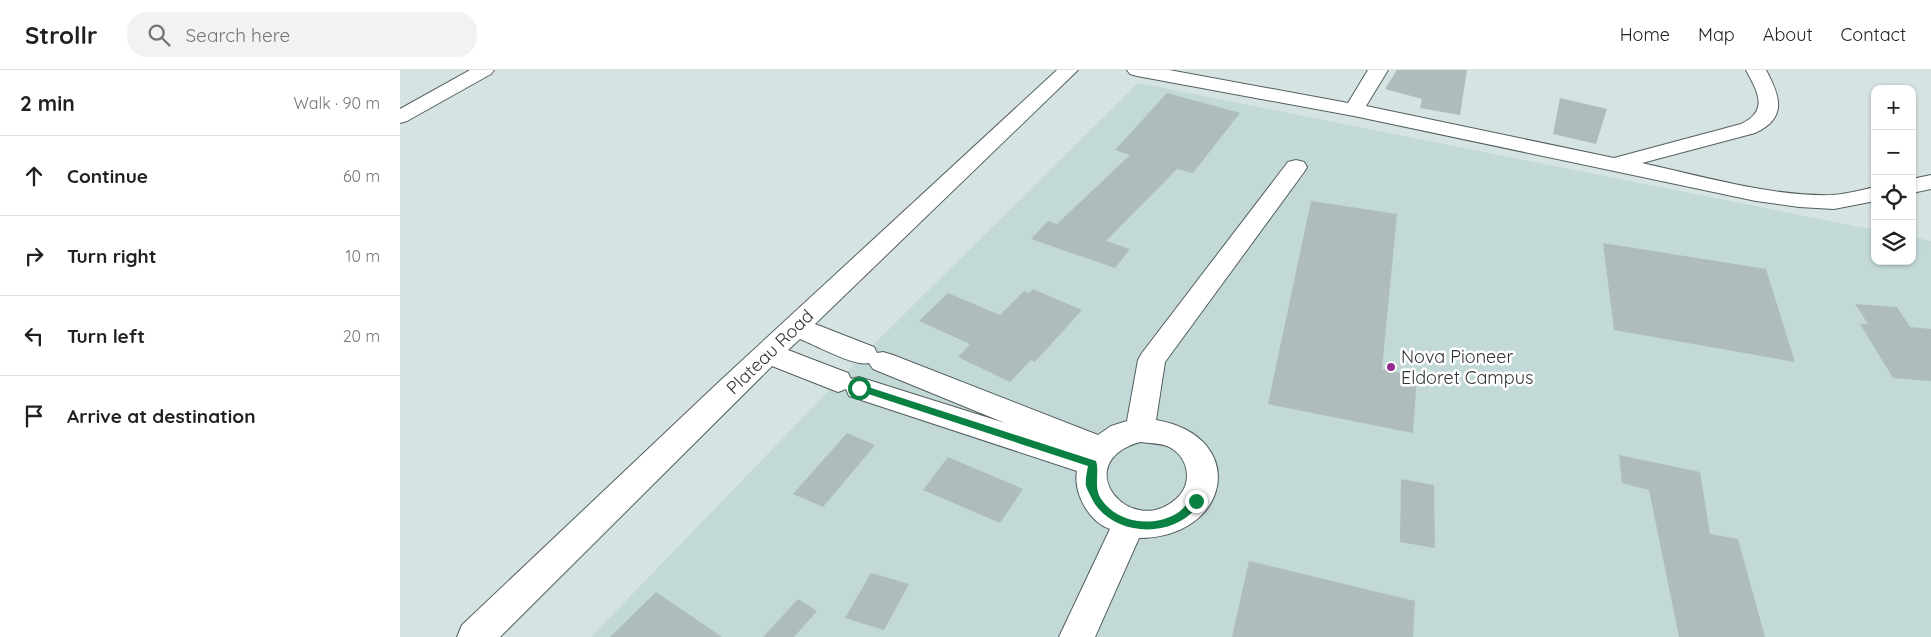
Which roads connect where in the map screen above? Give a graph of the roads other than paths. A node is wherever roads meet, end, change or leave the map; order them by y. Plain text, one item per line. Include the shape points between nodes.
1 (484, 70) edge
2 (1068, 70) edge
3 (1137, 70) edge
4 (1378, 70) edge
5 (1756, 70) edge
6 (1354, 110) junction
7 (400, 117) edge
8 (1612, 165) junction
9 (1296, 167) dead end
10 (1931, 182) edge
11 (1916, 185) edge
12 (1871, 195) edge
13 (796, 327) junction
14 (769, 354) junction
15 (1140, 430) junction
16 (1097, 457) junction
17 (1128, 524) junction
18 (475, 637) edge
19 (1077, 637) edge

1 - 7 street
2 - 13 street, Plateau Road
3 - 6 street
4 - 6 street
5 - 8 street via 1770,102 1767,116 1751,129
6 - 8 street
8 - 12 street via 1800,200 1834,202
9 - 15 street via 1152,360
10 - 11 street
13 - 14 street, Plateau Road
13 - 16 street
14 - 16 street via 848,384
14 - 18 street, Plateau Road
15 - 16 street via 1122,435
15 - 17 street via 1159,431 1183,441 1196,453 1203,468 1203,485 1196,501 1183,514 1166,523
16 - 17 street via 1091,486 1098,502 1111,515
17 - 19 street

